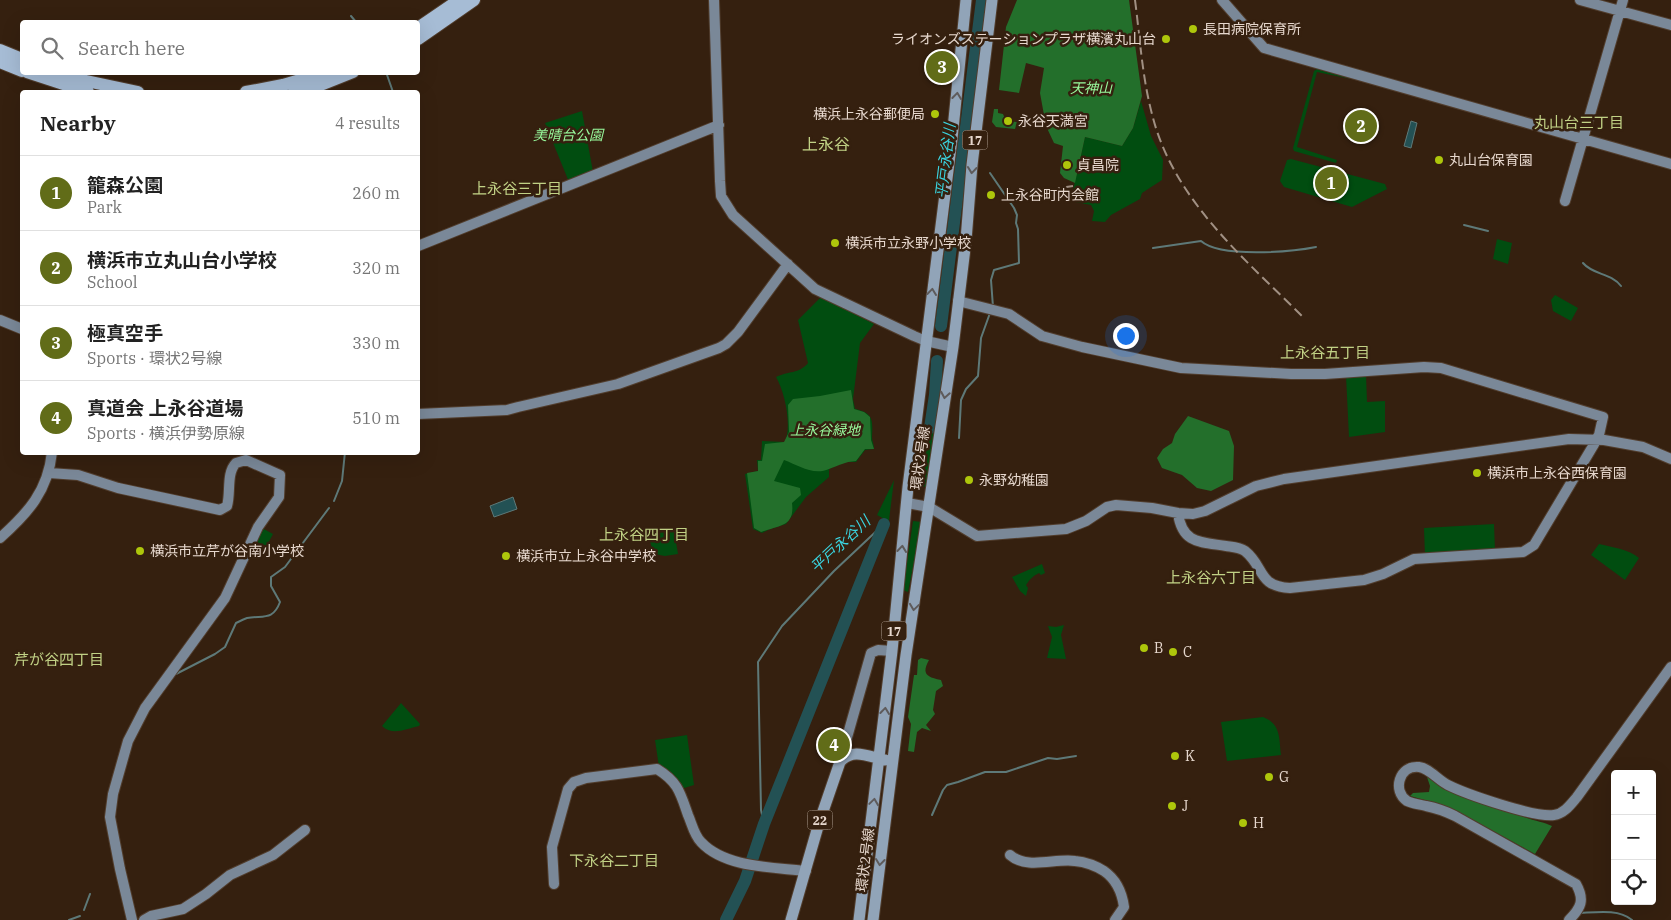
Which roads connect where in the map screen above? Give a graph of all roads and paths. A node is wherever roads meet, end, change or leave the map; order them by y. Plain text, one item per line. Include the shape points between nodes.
1 (459, 0) edge
2 (474, 0) edge
3 (714, 0) edge
4 (966, 0) edge
5 (992, 0) edge
6 (1222, 0) edge
7 (1580, 0) edge
8 (1623, 0) edge
9 (1619, 11) junction
10 (1671, 25) edge
11 (420, 27) edge
12 (420, 38) edge
13 (0, 50) edge
14 (20, 58) edge
15 (0, 62) edge
16 (20, 70) edge
17 (36, 75) edge
18 (66, 75) edge
19 (323, 77) edge
20 (82, 90) edge
21 (129, 90) edge
22 (258, 90) edge
23 (298, 90) edge
24 (719, 125) junction
25 (1583, 139) junction
26 (1671, 164) edge
27 (1565, 201) dead end
28 (420, 245) edge
29 (788, 264) junction
30 (958, 302) junction
31 (0, 320) edge
32 (20, 327) edge
33 (926, 341) junction
34 (953, 347) junction
35 (420, 414) edge
36 (1597, 440) junction
37 (52, 455) edge
38 (1671, 458) edge
39 (49, 473) junction
40 (906, 503) junction
41 (929, 507) junction
42 (1178, 514) junction
43 (0, 538) edge
44 (892, 650) junction
45 (1671, 668) edge
46 (879, 759) junction
47 (840, 762) junction
48 (892, 762) junction
49 (305, 830) dead end
50 (1010, 856) dead end
51 (806, 871) junction
52 (554, 884) dead end
53 (132, 920) edge
54 (144, 920) edge
55 (791, 920) edge
56 (859, 920) edge
57 (873, 920) edge
58 (1115, 920) edge
59 (1569, 920) edge

1 - 11 highway
2 - 12 highway
3 - 24 street
33 -> 4 main road, 環状2号線 / 17
5 -> 30 main road, 環状2号線 / 17
6 - 25 street via 1264,48
7 - 9 street
8 - 9 street
9 - 10 street
9 - 25 street
13 - 14 highway
15 - 16 highway
17 - 20 highway
18 - 21 highway
19 - 22 highway
19 - 23 highway
24 - 28 street
24 - 29 street via 721,196 742,225
25 - 26 street
25 - 27 street
29 - 33 street via 815,289
29 - 35 street via 738,332 719,348 618,384 507,410
30 - 34 main road, 環状2号線 / 17
30 - 36 street via 1009,314 1042,336 1180,368 1291,374 1441,368 1603,418
31 - 32 street
33 - 34 street
33 - 40 main road, 環状2号線 / 17
34 -> 41 main road, 環状2号線 / 17
36 - 38 street via 1643,447
36 - 42 street via 1569,440 1284,479 1256,486 1205,511
36 - 42 street via 1534,545 1523,552 1414,560 1364,580 1279,587 1268,581 1246,552 1239,548 1198,542 1187,536 1180,526
37 - 39 street
39 - 43 street via 34,504
39 - 53 street via 78,475 118,488 220,510 227,506 230,472 236,463 246,460 280,475 279,497 258,527 225,598 145,708 128,742 113,794 110,818
40 - 41 street
44 -> 40 main road, 環状2号線 / 17
41 - 42 street via 977,536 1066,529 1116,505
41 -> 48 main road, 環状2号線 / 17
46 -> 44 main road, 環状2号線 / 17
44 - 47 street via 878,650 871,654
45 - 59 street via 1577,796 1555,816 1524,811 1459,790 1419,767 1410,768 1399,779 1398,788 1406,800 1455,816 1576,884 1581,901
46 - 47 main road via 858,753 847,755
46 - 48 main road
56 -> 46 main road, 環状2号線 / 17
47 - 51 main road, 22
48 -> 57 main road, 環状2号線 / 17
49 - 54 street via 273,855 230,875 183,909
50 - 58 street via 1029,862 1074,860 1098,867 1111,876 1122,894 1124,907
51 - 52 street via 735,862 710,850 694,830 680,792 670,777 657,769 574,782 568,789 552,847
51 - 55 main road, 22

